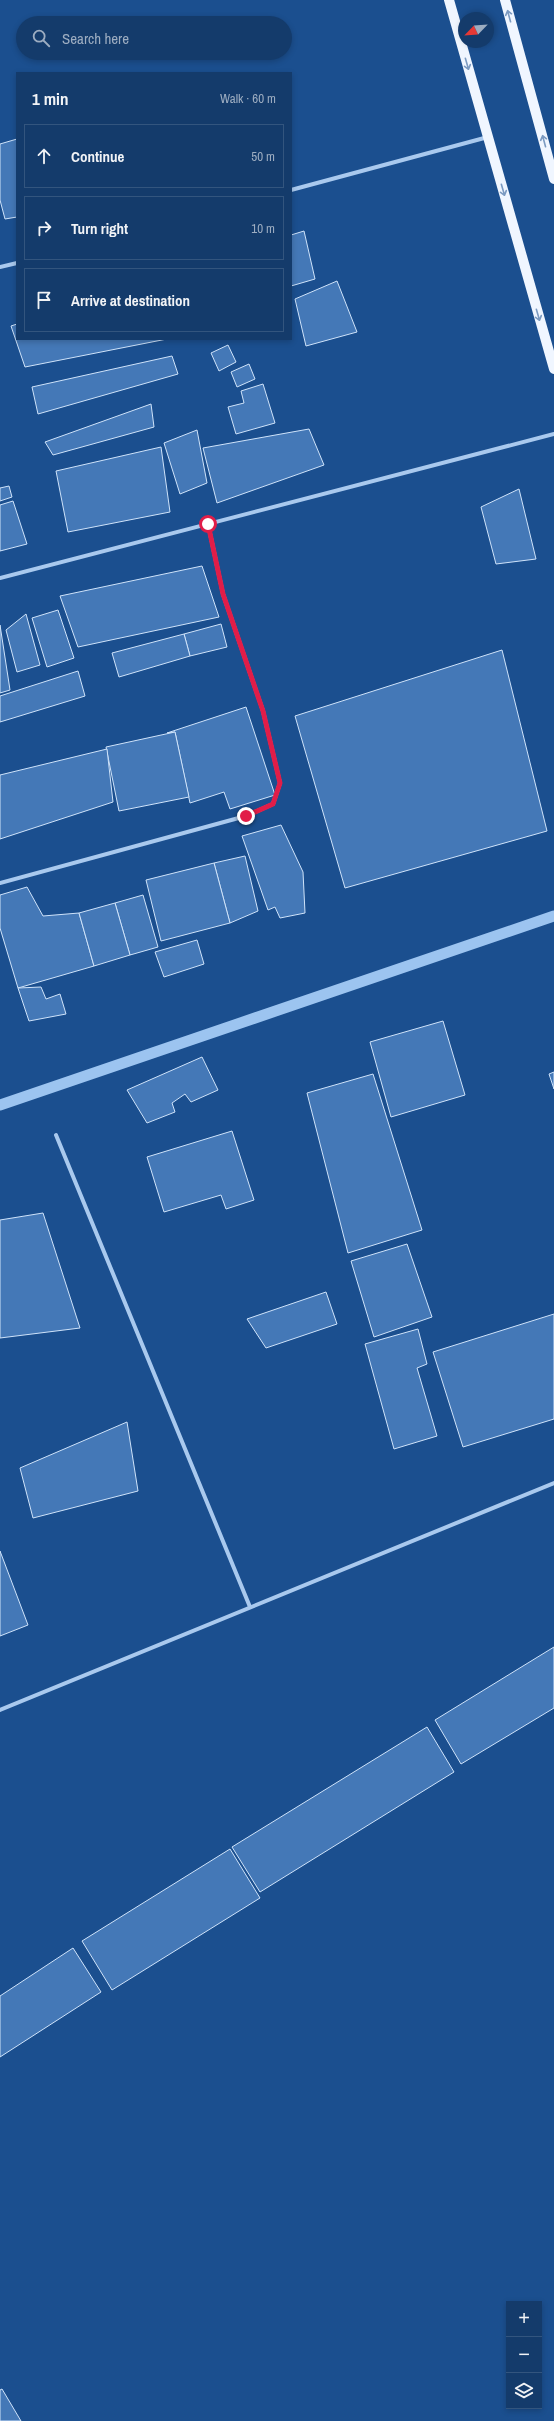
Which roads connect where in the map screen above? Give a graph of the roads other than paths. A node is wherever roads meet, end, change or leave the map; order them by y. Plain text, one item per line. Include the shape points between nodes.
1 (449, 0) edge
2 (505, 0) edge
3 (488, 137) junction
4 (554, 179) edge
5 (292, 190) edge
6 (16, 263) edge
7 (0, 267) edge
8 (554, 369) edge
9 (554, 434) edge
10 (208, 524) junction
11 (0, 578) edge
12 (0, 883) edge
13 (56, 1135) dead end
14 (554, 1482) edge
15 (250, 1607) junction
16 (0, 1710) edge

1 -> 3 main road
4 -> 2 main road
3 - 5 street
3 -> 8 main road
6 - 7 street
9 - 10 street
10 - 11 street
10 - 12 street via 223,594 263,711 280,783 273,804 246,816
13 - 15 street
14 - 15 street
15 - 16 street

